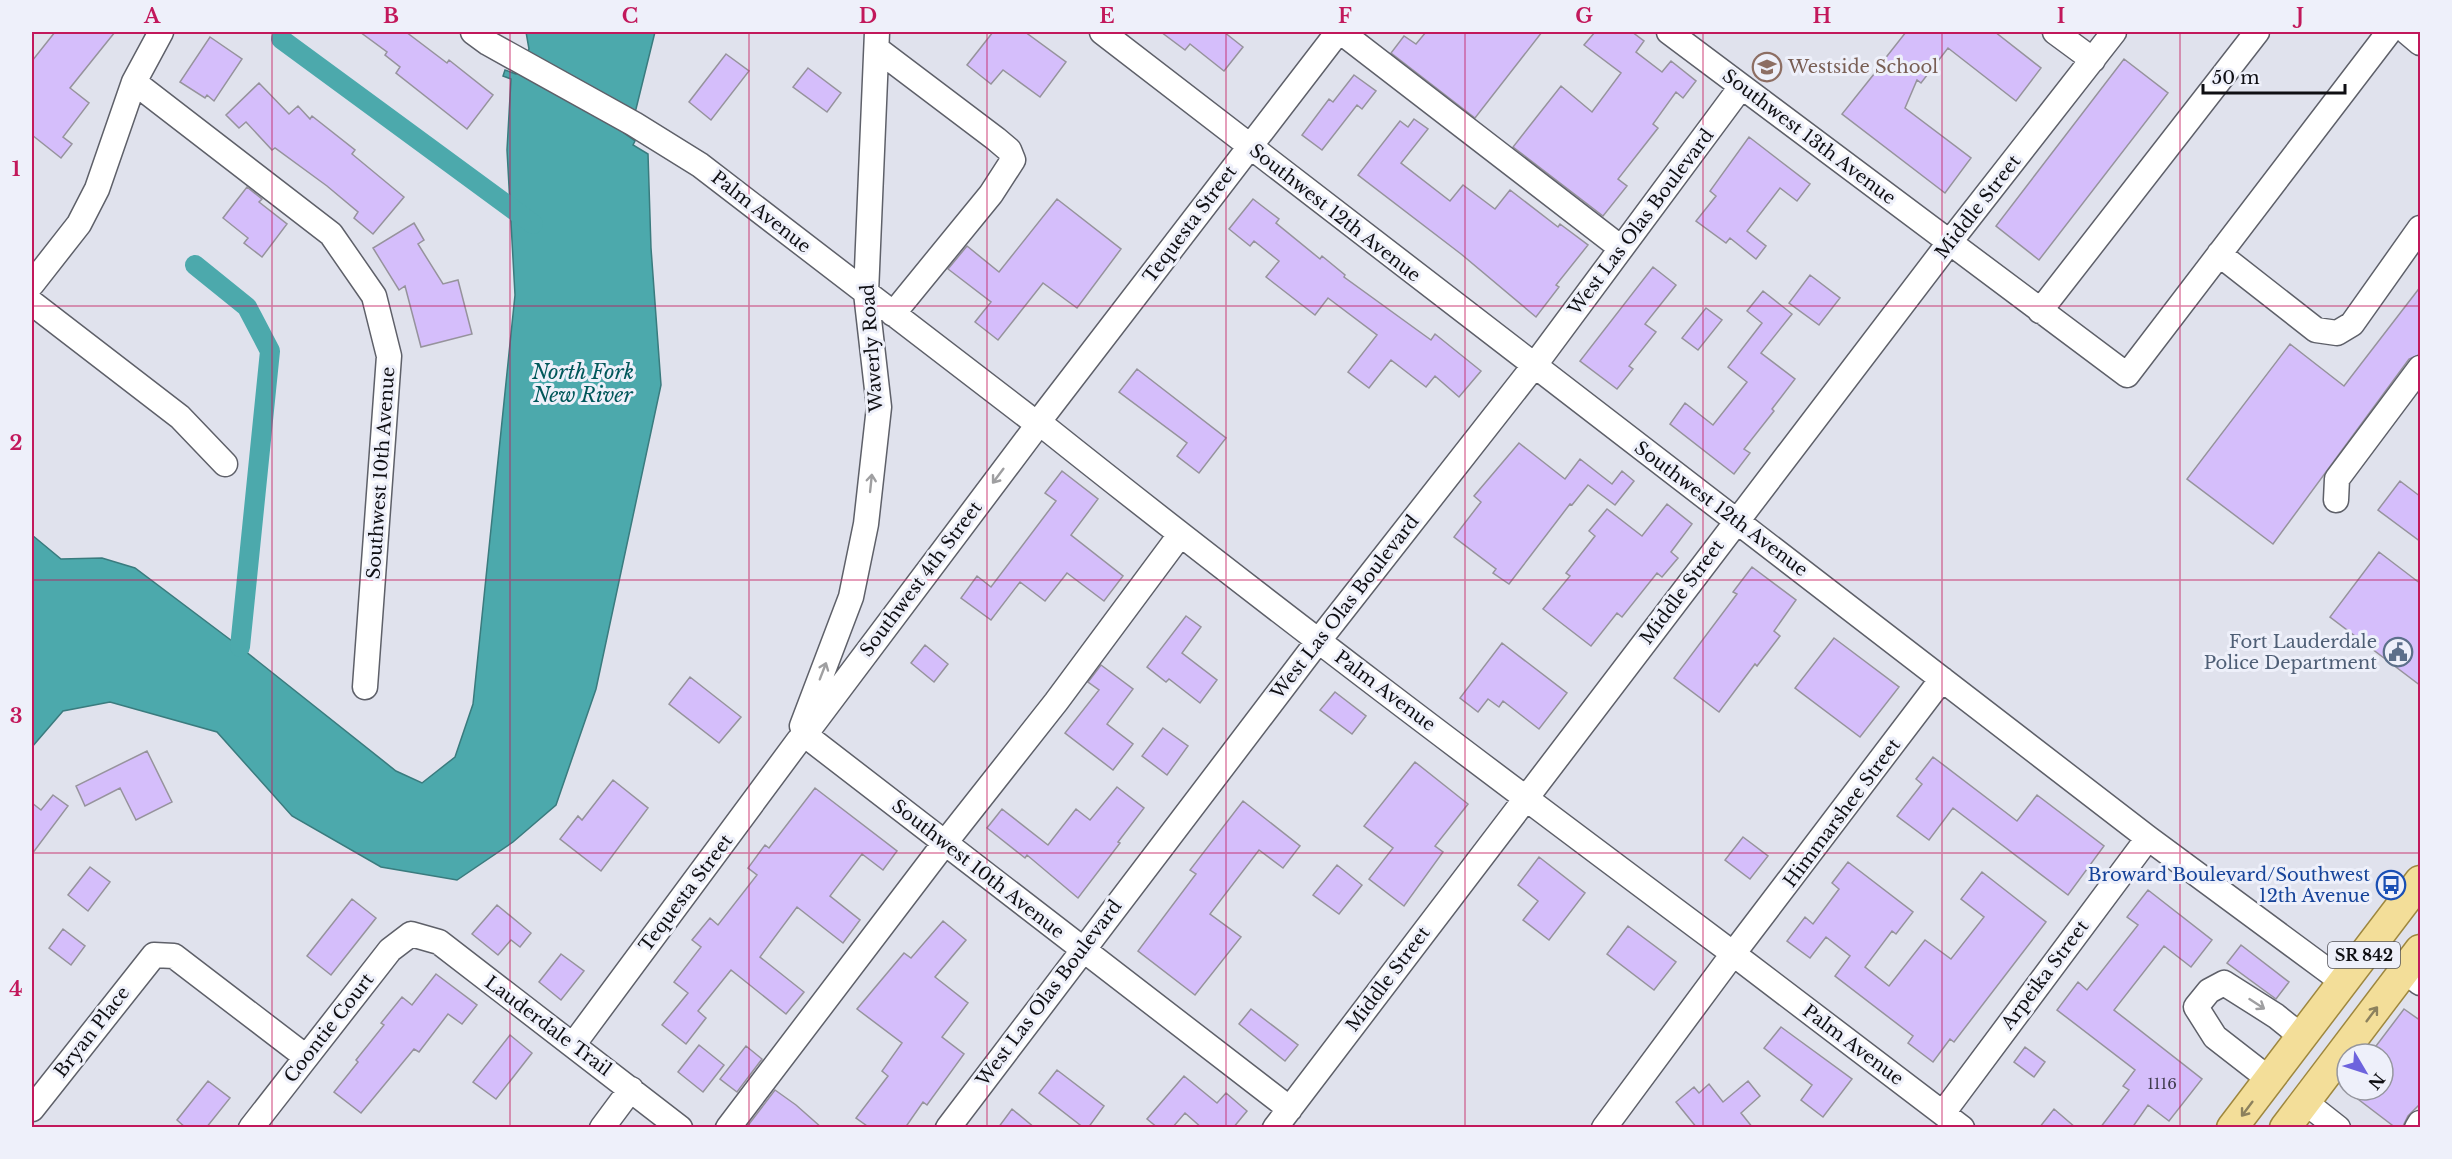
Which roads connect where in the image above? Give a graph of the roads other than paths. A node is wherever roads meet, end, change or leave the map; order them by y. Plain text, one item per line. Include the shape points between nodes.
1 (160, 32) edge
2 (473, 32) edge
3 (1102, 32) edge
4 (1340, 32) edge
5 (1669, 32) edge
6 (2055, 32) edge
7 (2114, 32) edge
8 (2257, 32) edge
9 (2389, 32) edge
10 (2407, 32) edge
11 (877, 40) edge
12 (2421, 43) edge
13 (2093, 60) junction
14 (134, 82) junction
15 (1742, 87) junction
16 (1249, 146) junction
17 (2421, 228) edge
18 (1949, 243) junction
19 (1621, 248) junction
20 (2219, 254) junction
21 (32, 284) edge
22 (866, 293) junction
23 (32, 303) edge
24 (2040, 311) junction
25 (892, 314) junction
26 (1534, 366) junction
27 (2421, 368) edge
28 (1039, 424) junction
29 (225, 464) dead end
30 (2336, 500) dead end
31 (1736, 521) junction
32 (1180, 535) junction
33 (1319, 640) junction
34 (1942, 680) junction
35 (365, 687) dead end
36 (805, 733) junction
37 (1525, 799) junction
38 (2148, 838) junction
39 (944, 844) junction
40 (2421, 880) edge
41 (411, 934) joint
42 (1082, 950) junction
43 (1734, 955) junction
44 (2415, 968) edge
45 (2343, 982) junction
46 (2302, 1037) junction
47 (573, 1045) junction
48 (306, 1057) junction
49 (2269, 1079) junction
50 (631, 1089) junction
51 (2305, 1102) junction
52 (32, 1109) edge
53 (1942, 1113) junction
54 (1282, 1118) edge
55 (2421, 1124) edge
56 (251, 1128) edge
57 (602, 1128) edge
58 (680, 1128) edge
59 (728, 1128) edge
60 (948, 1128) edge
61 (1604, 1128) edge
62 (1962, 1128) edge
63 (2232, 1128) edge
64 (2285, 1128) edge
65 (2338, 1128) edge
66 (2417, 1128) edge

1 - 14 street
2 - 22 street, Palm Avenue via 700,165
3 - 16 street, Southwest 12th Avenue
4 - 16 street, Tequesta Street
4 - 19 street
5 - 15 street, Southwest 13th Avenue
6 - 13 street
7 - 13 street, Middle Street
8 - 24 street
9 - 20 street
10 - 12 street
11 - 22 street, Waverly Road
11 - 25 street via 1009,150 1013,160 991,194
13 - 18 street, Middle Street
14 - 21 street via 97,189 79,224
14 - 35 street, Southwest 10th Avenue via 331,234 374,296 390,356
15 - 18 street, Southwest 13th Avenue
15 - 19 street, West Las Olas Boulevard
16 - 26 street, Southwest 12th Avenue
16 - 28 street, Tequesta Street
17 - 20 street via 2352,324 2337,333 2316,330
18 - 24 street, Southwest 13th Avenue
18 - 31 street, Middle Street
19 - 26 street, West Las Olas Boulevard
20 - 24 street, Southwest 13th Avenue via 2127,375
22 - 25 street, Palm Avenue
36 -> 22 street, Waverly Road via 851,597 866,524 879,407
23 - 29 street via 180,417
25 - 28 street, Palm Avenue
26 - 31 street, Southwest 12th Avenue
26 - 33 street, West Las Olas Boulevard
27 - 30 street via 2337,479
28 - 32 street, Palm Avenue
28 -> 36 street, Southwest 4th Street
31 - 34 street, Southwest 12th Avenue
31 - 37 street, Middle Street
32 - 33 street, Palm Avenue
32 - 39 street
33 - 37 street, Palm Avenue
33 - 42 street, West Las Olas Boulevard
34 - 38 street, Southwest 12th Avenue
34 - 43 street, Himmarshee Street
36 - 39 street, Southwest 10th Avenue
36 - 47 street, Tequesta Street
37 - 43 street, Palm Avenue
37 - 54 street, Middle Street
38 - 45 street, Southwest 12th Avenue
38 - 53 street, Arpeika Street
39 - 42 street, Southwest 10th Avenue
39 - 59 street
40 - 45 main road, SR 842
41 - 47 street, Lauderdale Trail via 439,942
41 - 48 street, Coontie Court via 390,950
42 - 54 street, Southwest 10th Avenue
42 - 60 street, West Las Olas Boulevard
43 - 53 street, Palm Avenue
43 - 61 street, Himmarshee Street
51 -> 44 main road, SR 842
45 - 46 main road, SR 842
46 - 49 main road, SR 842
49 -> 46 street via 2215,1037 2196,1007 2209,991 2224,983
47 - 50 street, Lauderdale Trail
48 - 52 street, Bryan Place via 174,956 154,955
48 - 56 street, Coontie Court
49 -> 63 main road, SR 842
50 - 57 street
50 - 58 street, Lauderdale Trail
51 - 64 main road, SR 842
51 - 65 street
53 - 62 street, Palm Avenue
55 - 66 street

